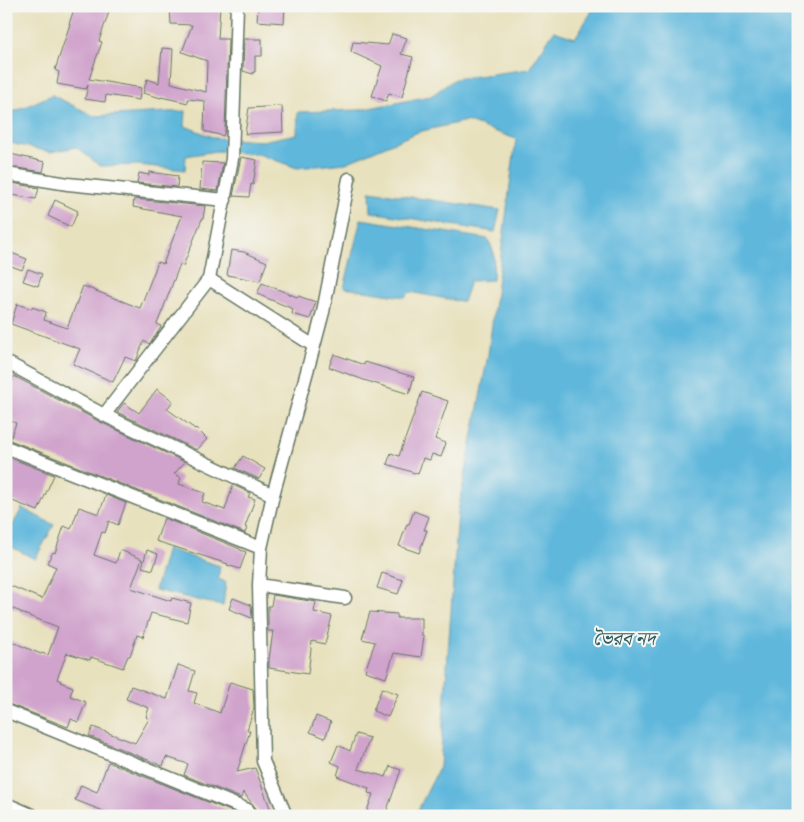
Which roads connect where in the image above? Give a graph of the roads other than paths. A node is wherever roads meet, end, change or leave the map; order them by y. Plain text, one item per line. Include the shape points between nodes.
1 (237, 6) edge
2 (6, 174) edge
3 (349, 179) dead end
4 (225, 200) junction
5 (209, 279) junction
6 (314, 346) junction
7 (6, 362) edge
8 (104, 415) junction
9 (6, 447) edge
10 (272, 495) junction
11 (261, 548) junction
12 (260, 584) junction
13 (345, 598) dead end
14 (6, 711) edge
15 (6, 804) edge
16 (34, 816) edge
17 (250, 816) edge
18 (286, 816) edge

1 - 4 street via 232,158
2 - 4 street via 68,184
3 - 6 street
4 - 5 street
5 - 6 street
5 - 8 street
6 - 10 street
7 - 8 street
8 - 10 street
9 - 11 street
10 - 11 street
11 - 12 street
12 - 13 street
12 - 18 street via 263,761
14 - 17 street via 248,810
15 - 16 street

